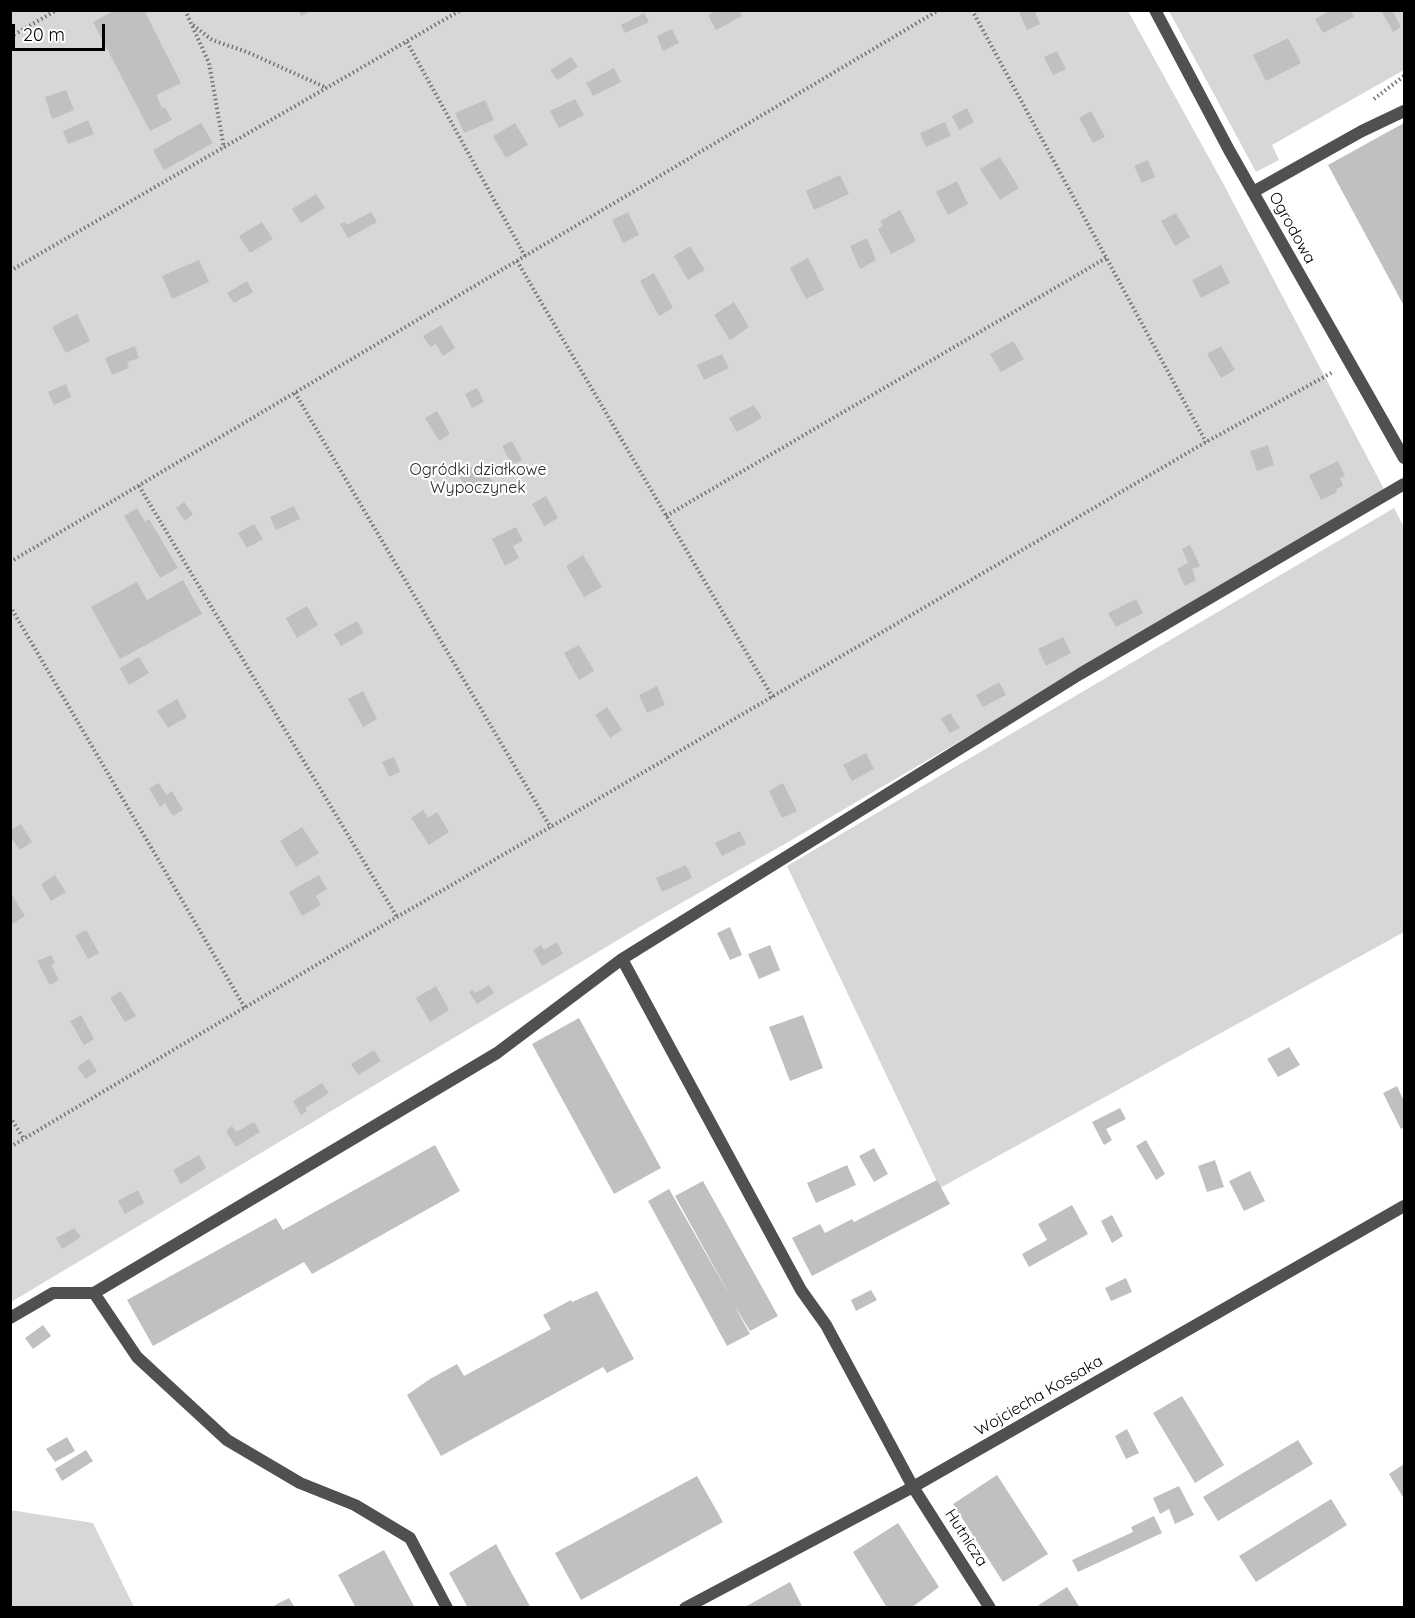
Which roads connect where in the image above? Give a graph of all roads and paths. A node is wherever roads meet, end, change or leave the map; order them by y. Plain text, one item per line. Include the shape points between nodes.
1 (57, 10) edge
2 (185, 10) edge
3 (461, 10) edge
4 (939, 10) edge
5 (972, 10) edge
6 (1155, 10) edge
7 (193, 25) junction
8 (10, 37) edge
9 (407, 42) junction
10 (327, 88) junction
11 (1404, 111) edge
12 (224, 148) junction
13 (1253, 192) junction
14 (525, 256) junction
15 (1106, 258) junction
16 (516, 261) junction
17 (10, 271) edge
18 (1350, 364) junction
19 (296, 393) junction
20 (1206, 442) junction
21 (1404, 458) edge
22 (1404, 484) edge
23 (139, 486) junction
24 (666, 516) junction
25 (10, 562) edge
26 (10, 606) edge
27 (773, 698) junction
28 (551, 828) junction
29 (397, 918) junction
30 (622, 959) junction
31 (245, 1008) junction
32 (10, 1117) edge
33 (24, 1139) junction
34 (10, 1147) edge
35 (1404, 1206) edge
36 (94, 1293) junction
37 (10, 1318) edge
38 (913, 1487) junction
39 (447, 1608) edge
40 (686, 1608) edge
41 (990, 1608) edge

1 - 8 path
2 - 7 path
3 - 9 path
4 - 14 path
5 - 15 path
6 - 13 street, Ogrodowa
7 - 10 path via 212,40
7 - 12 path via 209,63
9 - 10 path
9 - 14 path
10 - 12 path
11 - 13 street via 1362,130
12 - 17 path
13 - 18 street, Ogrodowa
14 - 16 path
15 - 20 path
15 - 24 path
16 - 19 path
16 - 24 path
18 - 20 path
18 - 21 street, Ogrodowa
19 - 23 path
19 - 28 path
20 - 27 path
22 - 30 street via 1080,674
23 - 25 path
23 - 29 path
24 - 27 path
26 - 31 path
27 - 28 path
28 - 29 path
29 - 31 path
30 - 36 street via 497,1053
30 - 38 street, Hutnicza via 801,1290 826,1325
31 - 33 path
32 - 33 path
33 - 34 path
35 - 38 street, Wojciecha Kossaka
36 - 37 street via 53,1293
36 - 39 street via 137,1357 227,1440 300,1483 355,1505 410,1538
38 - 40 street, Wojciecha Kossaka
38 - 41 street, Hutnicza

